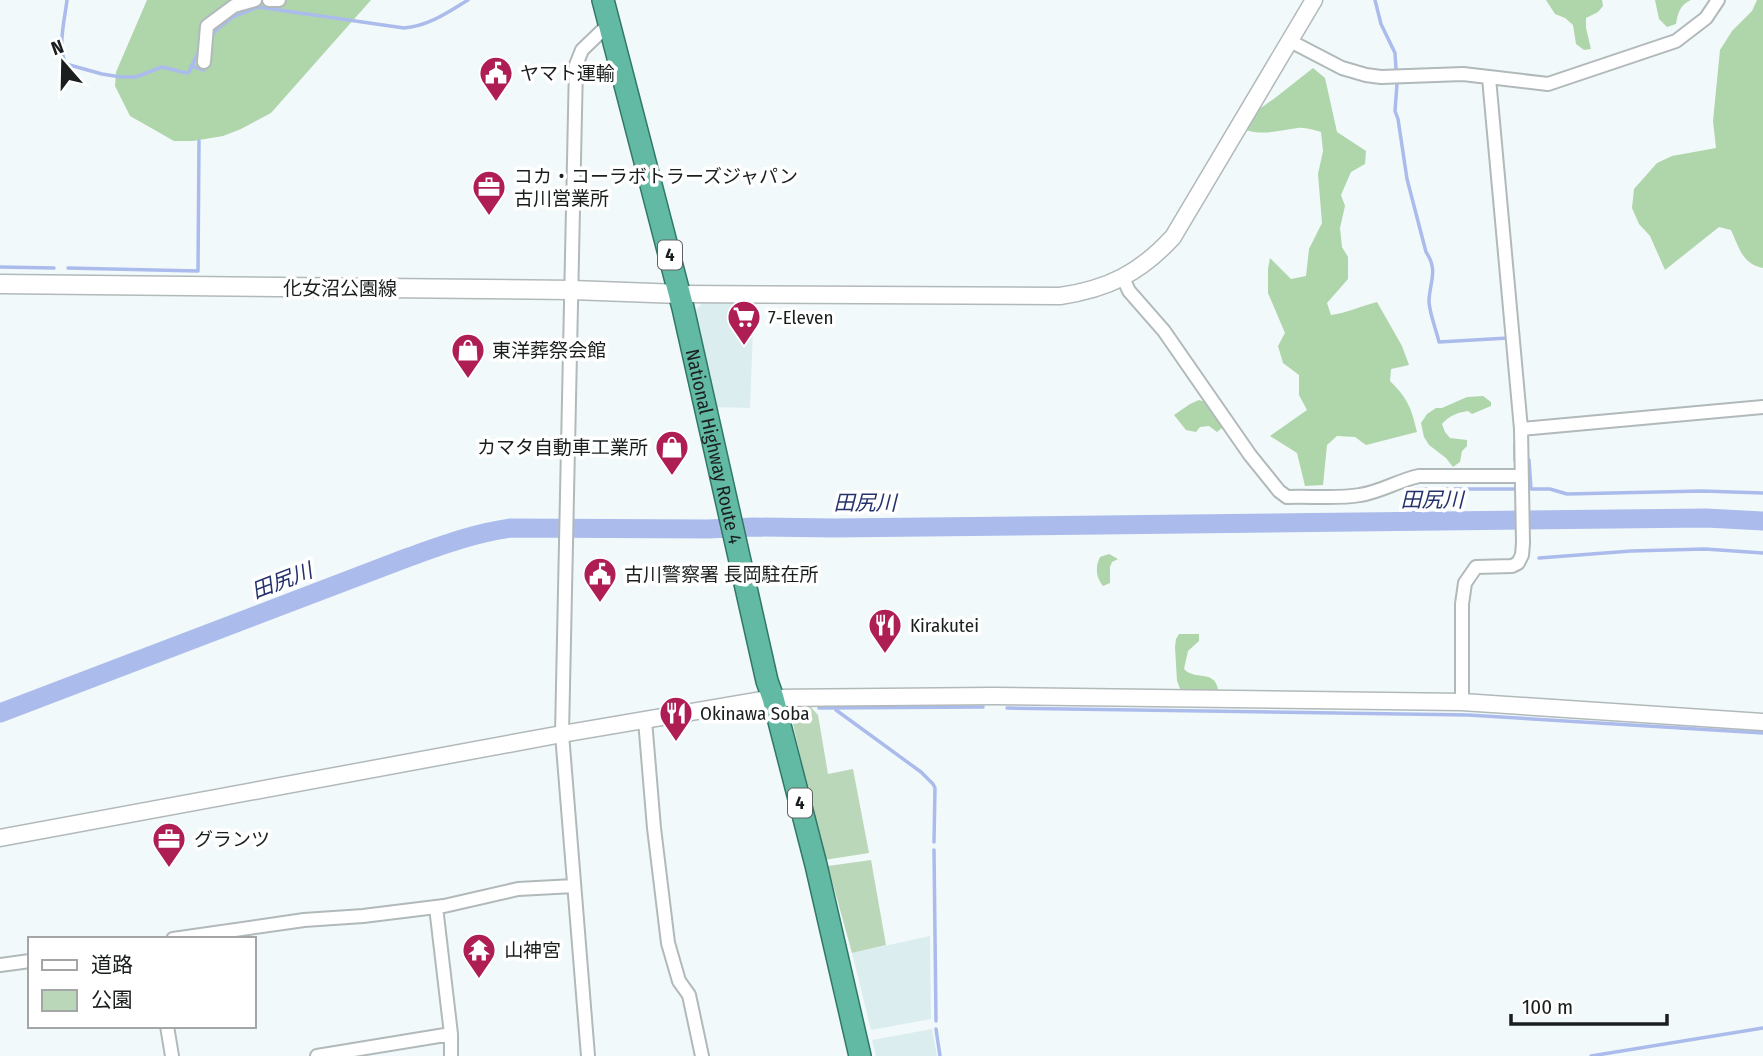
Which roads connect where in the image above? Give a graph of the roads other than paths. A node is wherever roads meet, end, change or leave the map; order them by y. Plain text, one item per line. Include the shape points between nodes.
1 (255, 0) edge
2 (269, 0) edge
3 (279, 0) edge
4 (603, 0) edge
5 (1314, 0) edge
6 (1718, 0) edge
7 (610, 23) junction
8 (1290, 41) junction
9 (204, 62) dead end
10 (1489, 78) junction
11 (1122, 278) junction
12 (0, 284) edge
13 (572, 290) junction
14 (680, 294) junction
15 (1763, 407) edge
16 (1521, 429) junction
17 (1521, 476) junction
18 (773, 698) junction
19 (1462, 702) junction
20 (645, 720) junction
21 (1763, 722) edge
22 (562, 734) junction
23 (0, 838) edge
24 (574, 886) junction
25 (436, 906) junction
26 (187, 937) edge
27 (28, 961) edge
28 (0, 965) edge
29 (167, 1028) edge
30 (451, 1034) junction
31 (172, 1056) edge
32 (317, 1056) edge
33 (451, 1056) edge
34 (588, 1056) edge
35 (702, 1056) edge
36 (860, 1056) edge

1 - 9 street via 234,6 207,26
2 - 3 street
4 - 7 highway, National Highway Route 4 / 4
5 - 8 street
6 - 10 street via 1706,18 1676,41 1548,84
7 - 13 street via 582,50 576,65
7 - 14 highway, National Highway Route 4 / 4
8 - 10 street via 1366,75
8 - 11 street via 1173,237
10 - 16 street
11 - 14 street via 1060,296
11 - 17 street via 1250,455 1287,497 1358,495 1419,476
12 - 13 main road, 化女沼公園線
13 - 14 main road, 化女沼公園線
13 - 22 street
14 - 18 highway, National Highway Route 4 / 4
15 - 16 street
16 - 17 street
17 - 19 street via 1524,544 1518,563 1476,567 1465,583
18 - 19 street
18 - 20 street
18 - 36 highway, National Highway Route 4 / 4
19 - 21 street
20 - 22 street
20 - 35 street via 668,943 679,981 689,995
22 - 23 street
22 - 24 street
24 - 25 street via 518,889
24 - 34 street
25 - 26 street
25 - 30 street
27 - 28 street
29 - 31 street
30 - 32 street
30 - 33 street

